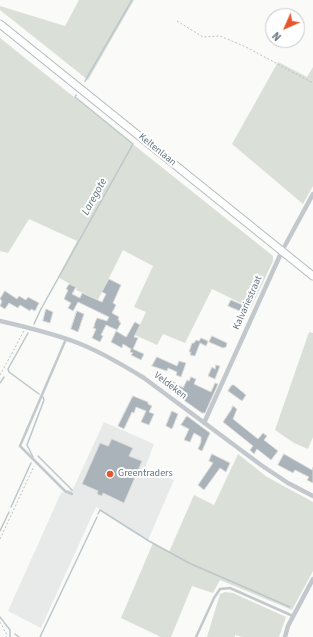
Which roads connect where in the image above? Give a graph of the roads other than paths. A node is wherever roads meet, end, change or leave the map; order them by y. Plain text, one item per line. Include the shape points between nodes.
1 (0, 24) edge
2 (313, 194) edge
3 (282, 251) junction
4 (313, 276) edge
5 (0, 321) edge
6 (66, 339) junction
7 (204, 423) junction
8 (72, 494) dead end
9 (313, 496) edge
10 (313, 579) edge
11 (293, 616) junction
12 (196, 637) edge
13 (285, 637) edge

1 - 3 main road, Keltenlaan
2 - 3 street, Kalvariestraat
3 - 4 main road, Keltenlaan
3 - 7 street, Kalvariestraat
5 - 6 street, Veldeken
6 - 7 street, Veldeken via 127,367
6 - 8 lane via 20,446
7 - 9 street, Veldeken via 288,483
10 - 11 street
11 - 12 lane via 230,588 220,590
11 - 13 street

